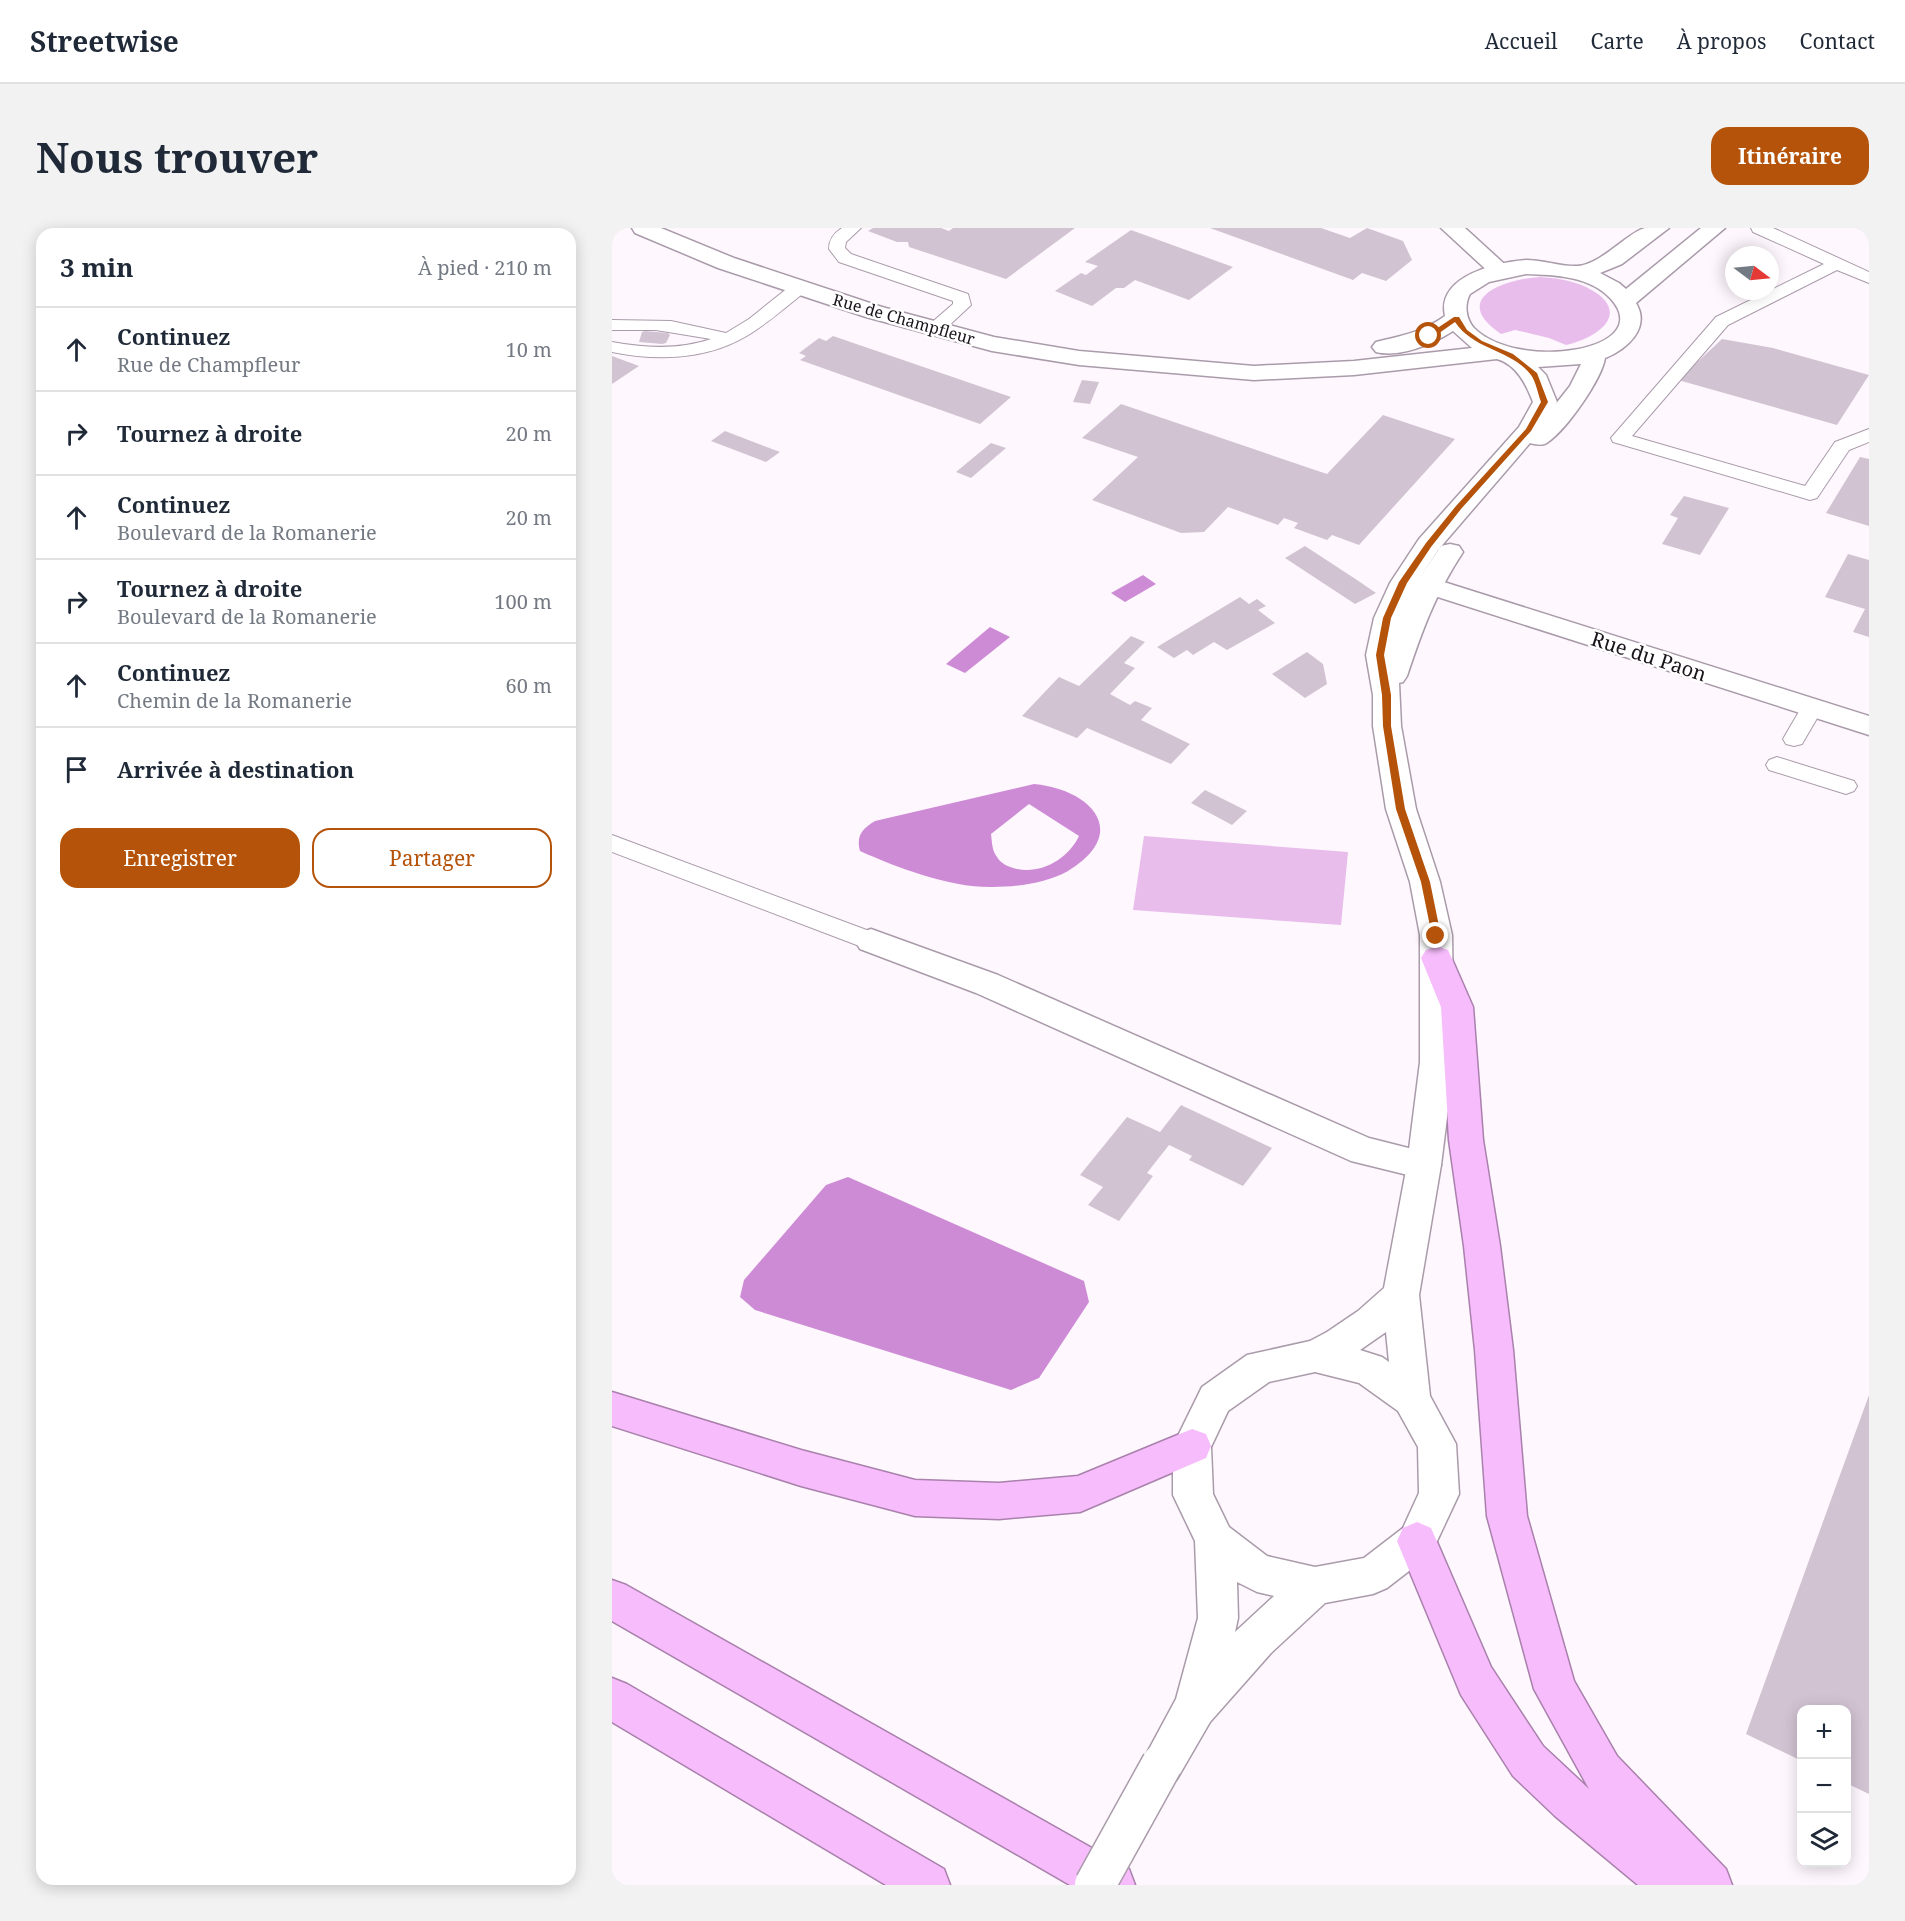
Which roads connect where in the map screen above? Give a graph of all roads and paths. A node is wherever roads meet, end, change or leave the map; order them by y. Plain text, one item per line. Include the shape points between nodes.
1 (643, 228) edge
2 (853, 228) edge
3 (1452, 228) edge
4 (1658, 228) edge
5 (1714, 228) edge
6 (1758, 228) edge
7 (1836, 264) junction
8 (1500, 270) junction
9 (1580, 273) junction
10 (1869, 278) edge
11 (800, 287) junction
12 (1625, 301) junction
13 (1456, 319) junction
14 (612, 325) edge
15 (936, 328) junction
16 (729, 339) junction
17 (612, 347) edge
18 (1504, 354) junction
19 (1594, 354) junction
20 (1177, 368) junction
21 (1869, 435) edge
22 (1428, 585) junction
23 (1387, 695) junction
24 (1812, 708) junction
25 (1869, 726) edge
26 (1794, 739) dead end
27 (1777, 765) dead end
28 (1846, 786) dead end
29 (612, 843) edge
30 (871, 941) joint
31 (1437, 958) junction
32 (1424, 1165) junction
33 (1401, 1295) junction
34 (1315, 1356) junction
35 (1411, 1399) junction
36 (612, 1409) edge
37 (1192, 1446) junction
38 (1215, 1539) junction
39 (1417, 1541) junction
40 (1315, 1587) junction
41 (612, 1599) edge
42 (612, 1699) edge
43 (1195, 1707) junction
44 (928, 1885) edge
45 (1095, 1885) edge
46 (1113, 1885) edge
47 (1673, 1885) edge
48 (1710, 1885) edge

1 - 11 street, Rue de Champfleur via 726,263
2 - 15 lane via 836,244 845,258 962,298 962,305
3 - 8 street
4 - 9 street via 1614,259
5 - 12 street
6 - 7 lane
7 - 10 lane
7 - 21 lane via 1722,321 1620,438 1810,494 1842,446
8 - 9 street via 1553,268
8 - 13 street via 1478,278 1462,290 1455,304
9 - 12 street via 1607,285
11 - 15 street, Rue de Champfleur
11 - 16 lane
12 - 19 street via 1631,316 1627,331 1615,344
13 - 18 street via 1472,337
13 - 20 street, Rue de Champfleur via 1411,343 1308,359
14 - 16 lane via 670,326
15 - 20 street, Rue de Champfleur via 1079,358
16 - 17 lane via 699,348 659,352
18 - 19 street via 1539,360
18 - 20 street, Rue de Champfleur via 1254,373
18 - 23 street via 1534,375 1545,402 1529,430 1428,545 1403,582 1387,618 1380,655
19 - 22 street via 1594,364 1568,405 1516,465
22 - 23 street
22 - 24 street, Rue du Paon
23 - 31 street via 1387,726 1401,809 1425,882
24 - 25 street, Rue du Paon
24 - 26 lane
27 - 28 lane
29 - 30 lane
30 - 32 street via 987,984 1363,1151
31 - 32 street via 1437,1062
31 - 48 highway via 1457,1007 1466,1140 1491,1327 1507,1516 1555,1689 1602,1771
32 - 33 street
33 - 34 street via 1364,1330
33 - 35 street
34 - 35 street via 1369,1369
34 - 37 street via 1260,1367 1215,1398
35 - 39 street via 1437,1444 1438,1494
36 - 37 highway via 801,1468 915,1498 999,1501 1080,1494
37 - 38 street via 1192,1495
38 - 40 street via 1257,1573
38 - 43 street via 1218,1618
39 - 40 street via 1373,1575
39 - 47 highway via 1476,1681 1528,1761 1570,1801
40 - 43 street via 1256,1640
41 - 46 highway
42 - 44 highway
43 - 45 street, bridge

